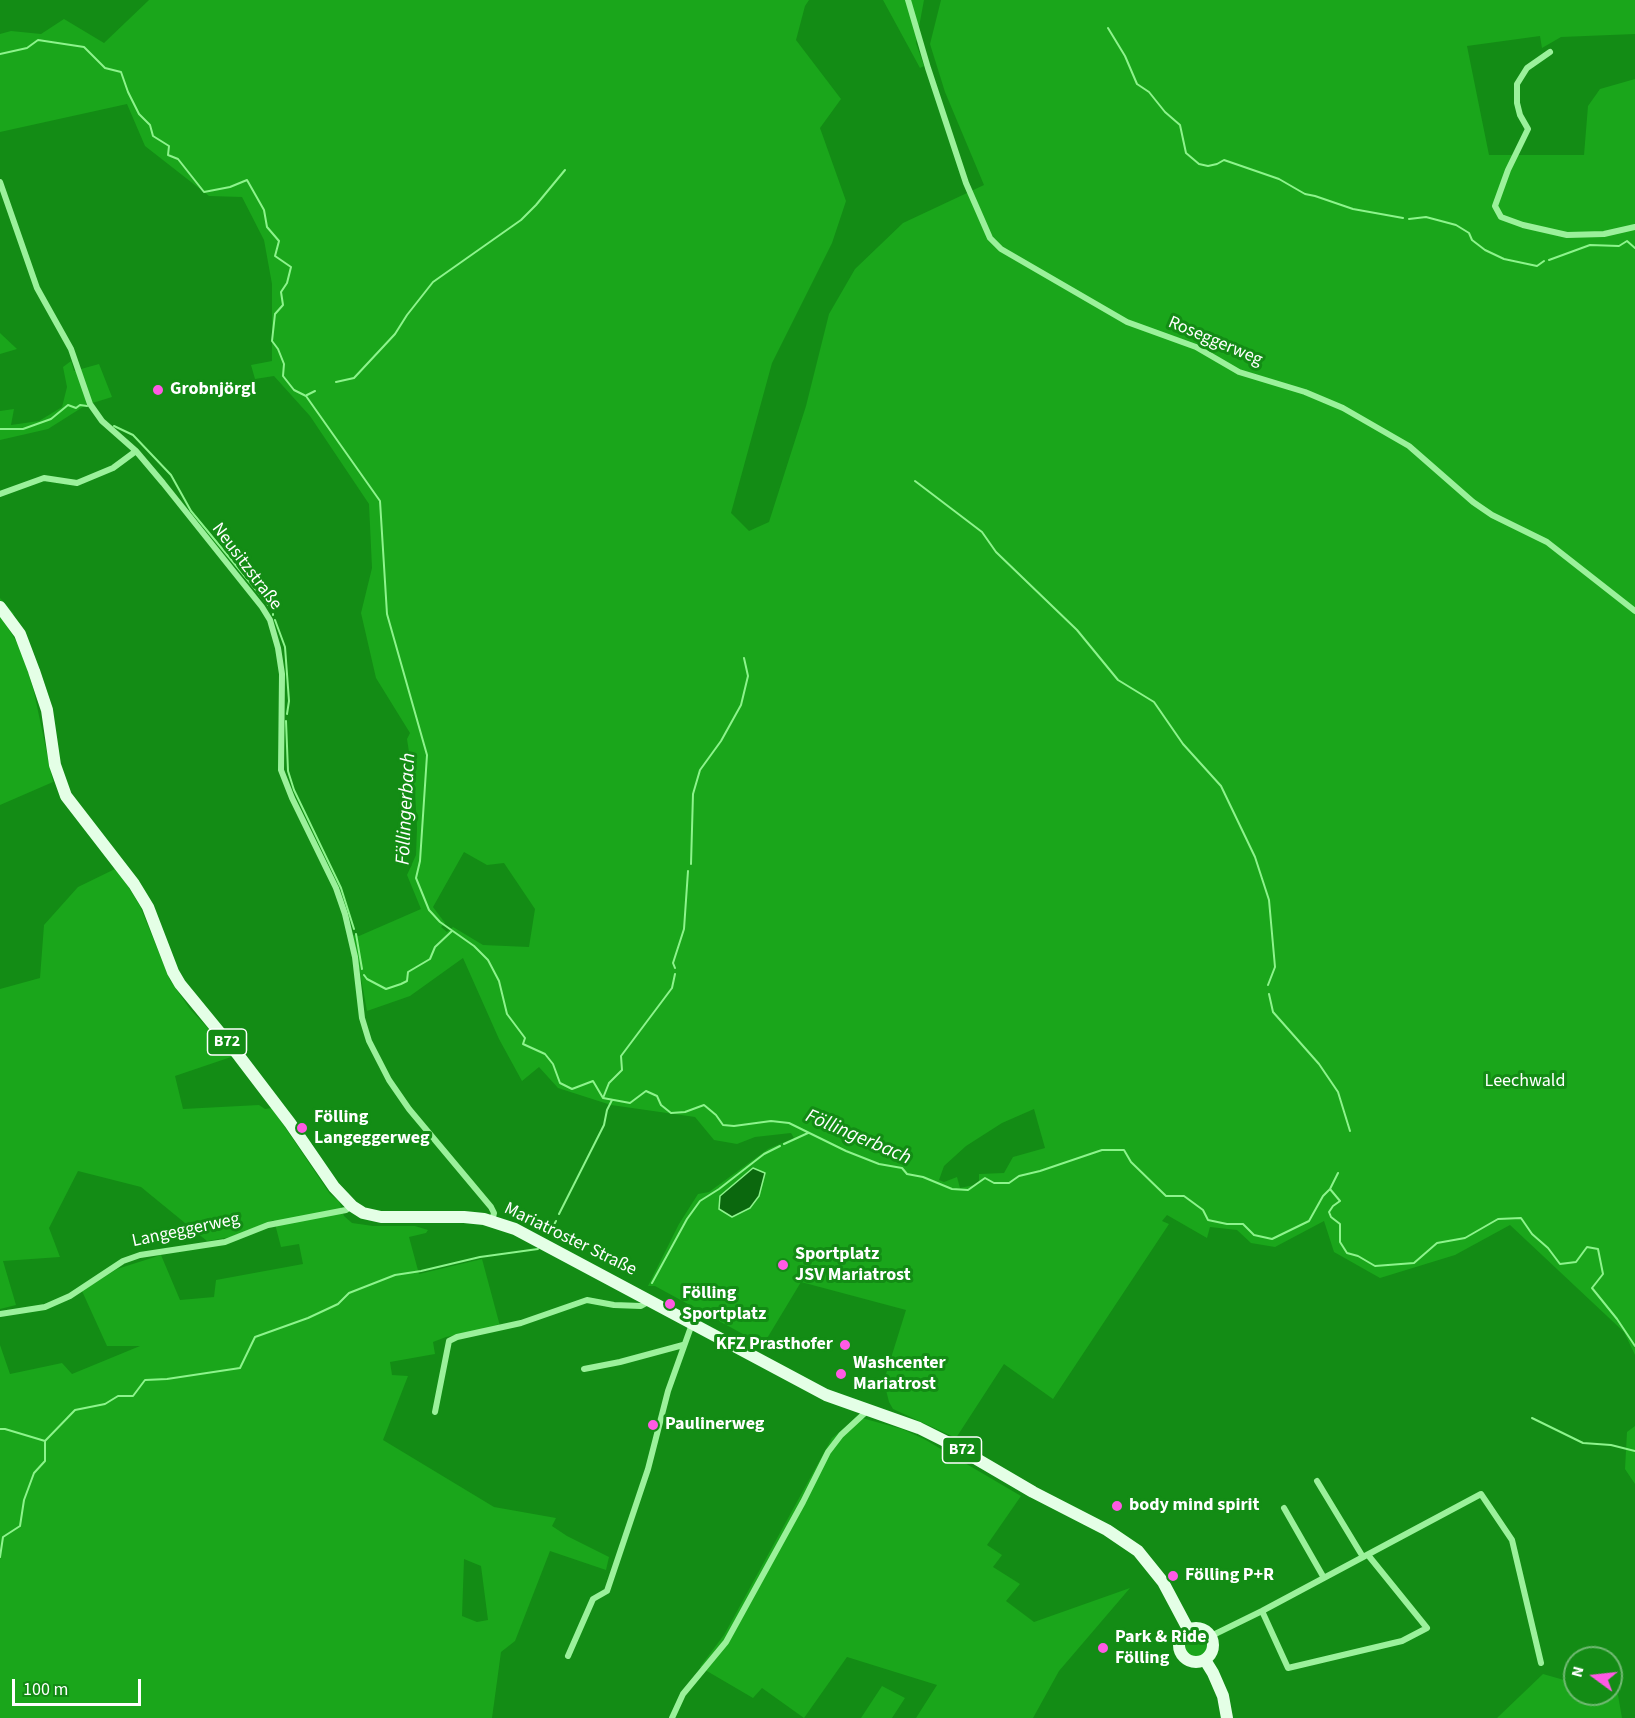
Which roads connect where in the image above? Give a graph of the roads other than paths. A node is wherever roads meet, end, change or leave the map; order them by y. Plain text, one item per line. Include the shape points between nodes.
1 (908, 0) edge
2 (1550, 51) dead end
3 (0, 182) edge
4 (1635, 226) edge
5 (136, 451) junction
6 (0, 494) edge
7 (0, 608) edge
8 (1635, 611) edge
9 (352, 1206) junction
10 (492, 1221) junction
11 (650, 1300) junction
12 (0, 1314) edge
13 (693, 1323) junction
14 (683, 1345) junction
15 (584, 1369) dead end
16 (867, 1411) junction
17 (435, 1412) dead end
18 (1317, 1481) dead end
19 (1284, 1509) dead end
20 (1365, 1556) junction
21 (1324, 1578) junction
22 (1262, 1611) junction
23 (1188, 1629) junction
24 (1210, 1636) junction
25 (568, 1656) dead end
26 (1205, 1660) junction
27 (1541, 1662) dead end
28 (672, 1718) edge
29 (1227, 1718) edge

1 - 8 street, Roseggerweg via 966,183 990,238 1000,249 1128,322 1196,347 1239,372 1343,408 1409,446 1473,502 1547,542
2 - 4 street via 1527,68 1516,84 1520,115 1528,129 1495,206 1501,217 1567,235 1604,234
3 - 5 street, Neusitzstraße via 38,288 71,349 90,404
5 - 6 street via 113,468 77,483 44,478
5 - 10 street, Neusitzstraße via 270,620 282,674 281,770 345,914 369,1041 409,1109 491,1207
7 - 9 main road, Mariatroster Straße / B72 via 20,633 34,671 66,796 134,884 180,984
9 - 10 main road, Mariatroster Straße / B72 via 381,1217 455,1216
9 - 12 street, Langeggerweg via 268,1225 225,1242 140,1255 45,1307
10 - 11 main road, Mariatroster Straße / B72 via 515,1228
11 - 13 main road, Mariatroster Straße / B72
11 - 17 street, Mariatroster Straße via 641,1306 587,1300 521,1323 449,1341
13 - 14 street
13 - 16 main road, Mariatroster Straße / B72 via 826,1395
14 - 15 street
14 - 25 street via 648,1469 607,1591 593,1599
16 - 23 main road, Mariatroster Straße / B72 via 919,1428 951,1444 1131,1545 1163,1582
16 - 28 street via 832,1445 726,1642 683,1694
18 - 20 street
19 - 21 street
20 - 21 street
20 - 22 street via 1427,1628 1402,1641 1288,1668
20 - 27 street via 1481,1494 1512,1540
21 - 22 street
22 - 24 street
23 - 24 main road via 1201,1628
23 - 26 main road via 1179,1639 1179,1652 1188,1661
24 - 26 main road via 1212,1652
26 - 29 main road via 1223,1696

